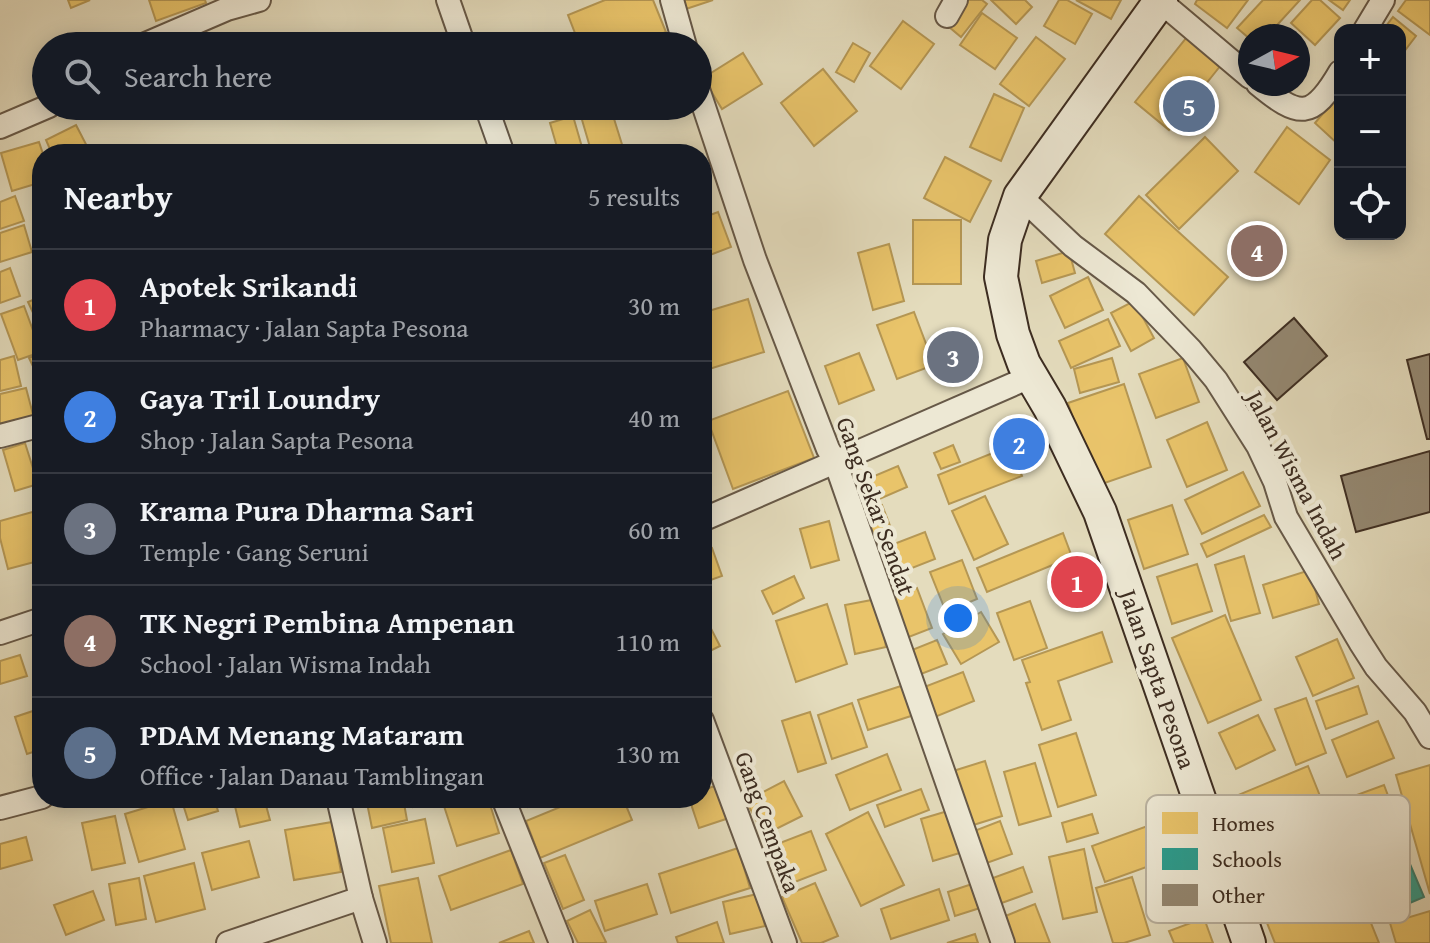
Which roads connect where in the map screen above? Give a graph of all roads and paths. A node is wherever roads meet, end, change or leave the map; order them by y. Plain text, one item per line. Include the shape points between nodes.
1 (259, 0) edge
2 (448, 0) edge
3 (672, 0) edge
4 (1383, 0) edge
5 (1161, 1) edge
6 (1369, 24) edge
7 (174, 32) edge
8 (459, 32) edge
9 (681, 32) edge
10 (1238, 67) edge
11 (1334, 81) edge
12 (1272, 96) edge
13 (32, 113) edge
14 (491, 120) edge
15 (708, 120) edge
16 (0, 127) edge
17 (499, 144) edge
18 (1020, 196) junction
19 (1030, 377) junction
20 (32, 428) edge
21 (0, 436) edge
22 (835, 461) junction
23 (712, 516) edge
24 (32, 622) edge
25 (0, 633) edge
26 (1430, 737) edge
27 (712, 747) edge
28 (1198, 795) edge
29 (32, 800) edge
30 (0, 808) edge
31 (340, 808) edge
32 (507, 808) edge
33 (361, 898) junction
34 (1242, 923) edge
35 (228, 943) edge
36 (375, 943) edge
37 (561, 943) edge
38 (785, 943) edge
39 (1003, 943) edge
40 (1249, 943) edge

1 - 7 street
2 - 8 street
3 - 9 street
4 - 6 street
5 - 10 street
5 - 18 street, Jalan Sapta Pesona
11 - 12 street via 1323,98 1304,108 1283,105
13 - 16 street
14 - 17 street
15 - 22 street, Gang Sekar Sendat via 760,273
18 - 19 street, Jalan Sapta Pesona via 1005,240 1001,277 1013,334
18 - 26 street, Jalan Wisma Indah via 1145,302 1216,380 1258,446 1286,517 1360,642
19 - 22 street
19 - 28 street, Jalan Sapta Pesona via 1100,512
20 - 21 street
22 - 23 street
22 - 39 street, Gang Sekar Sendat
24 - 25 street
27 - 38 street, Gang Cempaka
29 - 30 street
31 - 33 street
32 - 37 street
33 - 35 street
33 - 36 street
34 - 40 street, Jalan Sapta Pesona

